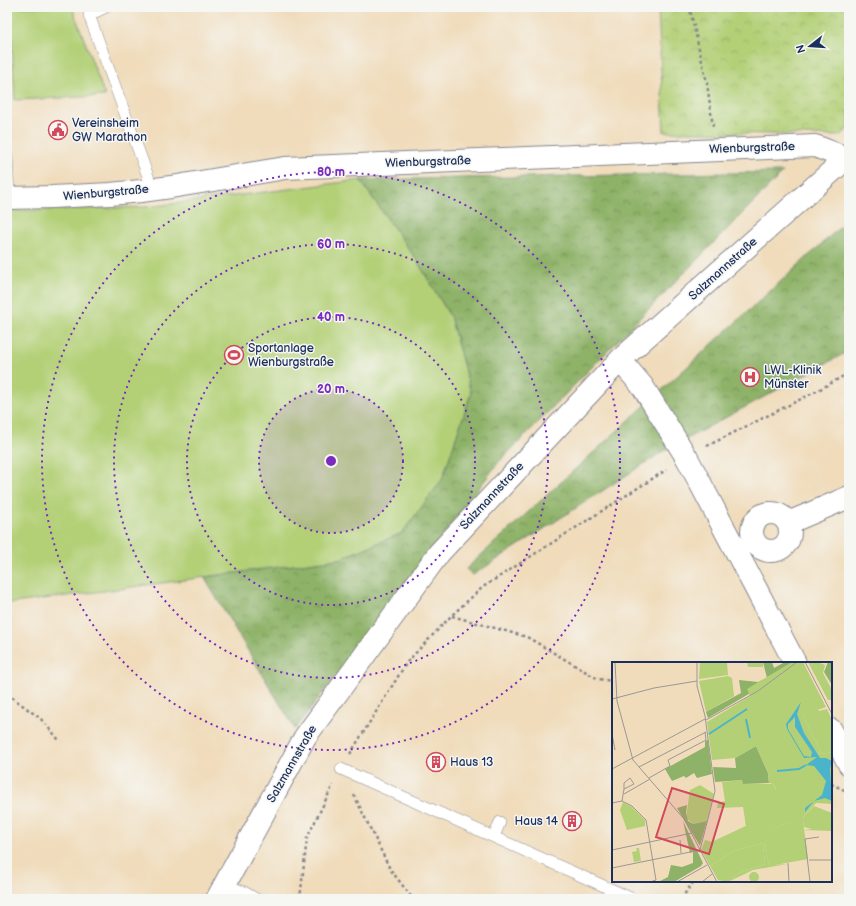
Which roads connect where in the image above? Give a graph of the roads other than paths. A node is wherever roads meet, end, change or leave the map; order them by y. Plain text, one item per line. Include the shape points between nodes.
1 (106, 7) edge
2 (87, 11) edge
3 (7, 155) edge
4 (848, 158) edge
5 (153, 190) junction
6 (8, 198) edge
7 (620, 360) junction
8 (849, 497) edge
9 (744, 544) junction
10 (795, 662) edge
11 (832, 732) edge
12 (849, 764) edge
13 (341, 769) road end
14 (500, 822) dead end
15 (494, 837) junction
16 (221, 892) edge
17 (256, 899) edge
18 (633, 899) edge

1 - 2 lane
2 - 5 lane
3 - 6 lane
4 - 5 street, Wienburgstraße via 815,146 285,168
4 - 7 street, Salzmannstraße
5 - 6 street, Wienburgstraße
7 - 9 street via 643,387
7 - 16 street, Salzmannstraße via 439,553 305,737
8 - 9 street via 788,523 790,530 787,542 778,550 765,550 755,543
9 - 10 street
11 - 12 street
13 - 15 lane
14 - 15 lane
15 - 18 lane
16 - 17 lane via 244,892

